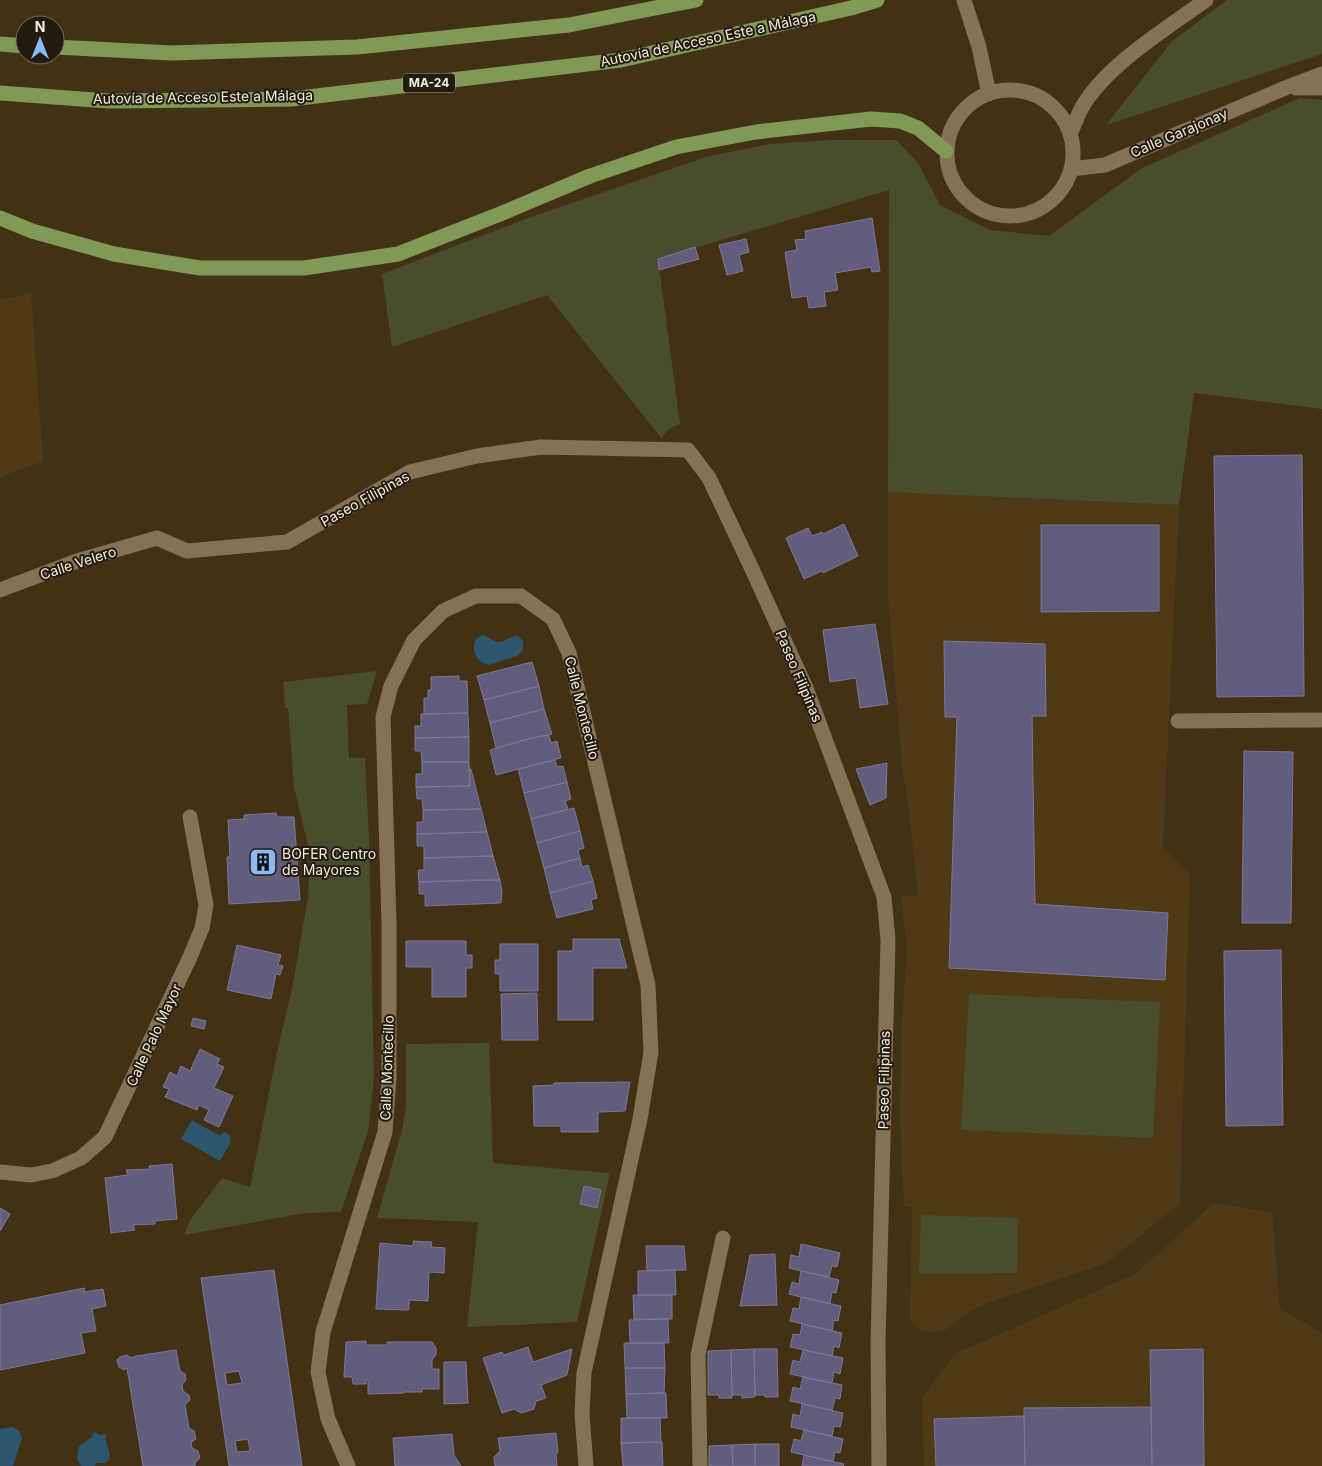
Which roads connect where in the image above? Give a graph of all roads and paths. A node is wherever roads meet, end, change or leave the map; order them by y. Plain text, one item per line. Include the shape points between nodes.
1 (696, 0) edge
2 (877, 0) edge
3 (964, 0) edge
4 (1206, 0) edge
5 (0, 44) edge
6 (15, 45) edge
7 (65, 48) edge
8 (1322, 74) edge
9 (1285, 88) junction
10 (1322, 88) edge
11 (0, 93) edge
12 (989, 94) junction
13 (1070, 134) junction
14 (946, 152) junction
15 (1071, 169) junction
16 (0, 218) edge
17 (157, 538) joint
18 (0, 590) edge
19 (1322, 720) edge
20 (1178, 721) dead end
21 (190, 817) dead end
22 (0, 1172) edge
23 (723, 1238) dead end
24 (348, 1466) edge
25 (586, 1466) edge
26 (700, 1466) edge
27 (879, 1466) edge

1 - 7 highway via 569,25 357,47 172,53
2 - 11 highway, Autovía de Acceso Este a Málaga / MA-24 via 621,60 290,99 108,101
3 - 12 street
4 - 13 street via 1105,79 1081,108
5 - 6 highway
8 - 9 street, Calle Garajonay
9 - 10 street, Calle Garajonay
9 - 15 street, Calle Garajonay via 1105,165
12 - 13 street via 1009,90 1029,93 1047,102 1061,116
12 - 14 street via 972,102 959,116 950,132
13 - 15 street
14 - 15 street via 949,172 958,190 972,205 998,215 1031,213 1049,203 1063,188
14 - 16 highway via 918,128 900,121 871,119 756,132 667,150 590,176 398,254 304,268 200,268 114,254 32,231
17 - 18 street, Calle Velero
17 - 27 street, Paseo Filipinas via 186,551 287,542 410,472 477,456 541,448 688,450 709,478 806,688 884,897 888,940 878,1342
19 - 20 street
21 - 22 street, Calle Palo Mayor via 206,905 202,928 105,1137 81,1158 52,1171 31,1176
23 - 26 street via 698,1355
24 - 25 street, Calle Montecillo via 328,1419 318,1372 323,1332 385,1132 389,1079 389,922 383,716 390,686 414,640 442,611 476,596 521,596 553,619 569,653 648,985 651,1052 640,1119 584,1373 582,1414

